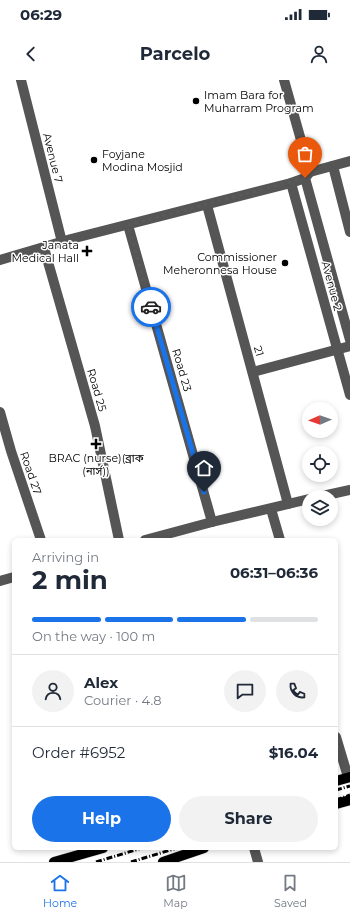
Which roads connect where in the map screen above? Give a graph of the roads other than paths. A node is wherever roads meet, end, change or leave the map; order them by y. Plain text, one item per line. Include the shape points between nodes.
1 (21, 80) edge
2 (284, 80) edge
3 (350, 161) edge
4 (333, 166) junction
5 (307, 175) junction
6 (291, 183) junction
7 (207, 205) junction
8 (128, 225) junction
9 (350, 232) edge
10 (62, 242) junction
11 (44, 248) junction
12 (0, 260) edge
13 (350, 340) edge
14 (350, 346) edge
15 (337, 349) junction
16 (253, 372) junction
17 (350, 396) edge
18 (0, 412) edge
19 (350, 490) edge
20 (338, 493) edge
21 (302, 501) edge
22 (288, 504) junction
23 (271, 509) junction
24 (212, 522) junction
25 (40, 538) edge
26 (119, 538) edge
27 (154, 538) edge
28 (279, 538) edge
29 (12, 578) edge
30 (0, 581) edge
31 (338, 743) edge
32 (349, 777) edge
33 (338, 780) edge
34 (350, 800) edge
35 (338, 803) edge
36 (96, 850) edge
37 (198, 850) edge
38 (255, 850) edge
39 (54, 862) edge
40 (163, 862) edge
41 (258, 862) edge

1 - 10 street, Avenue 7
2 - 5 street, Avenue 2
3 - 4 street
4 - 5 street
4 - 9 street
5 - 6 street
5 - 13 street, Avenue 2
6 - 7 street
6 - 15 street, Avenue 2
7 - 8 street
7 - 16 street, 21
8 - 10 street
8 - 24 street, Road 23
10 - 11 street
11 - 12 street
11 - 26 street, Road 25 via 95,426
14 - 15 street
15 - 16 street
15 - 17 street, Avenue 2
16 - 22 street, 21
18 - 25 street, Road 27
19 - 20 street
21 - 22 street
22 - 23 street
23 - 24 street
23 - 28 street
24 - 27 street
29 - 30 street
31 - 32 street
32 - 33 main road
34 - 35 main road
36 - 39 main road
37 - 40 main road
38 - 41 street

